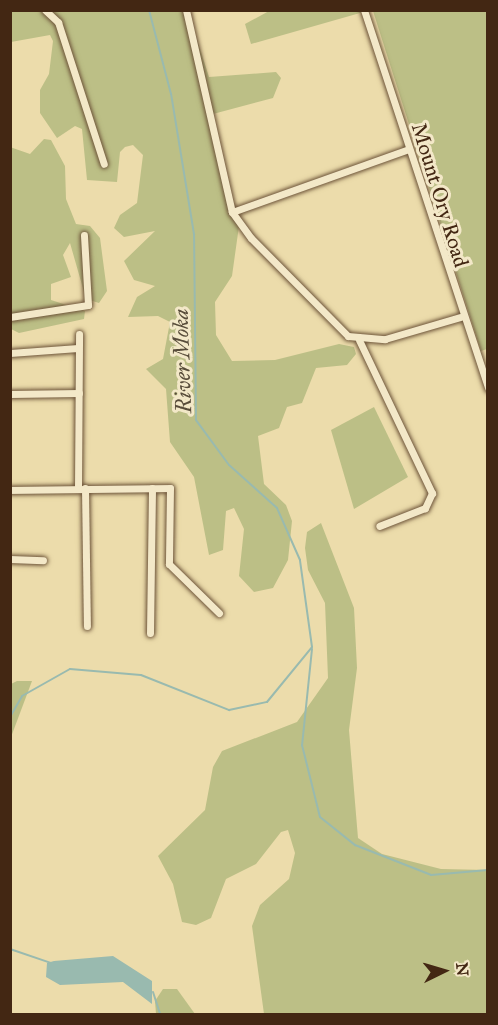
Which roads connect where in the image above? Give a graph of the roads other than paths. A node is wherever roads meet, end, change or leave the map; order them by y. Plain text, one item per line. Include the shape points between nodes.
1 (45, 10) edge
2 (186, 10) edge
3 (364, 10) edge
4 (406, 150) junction
5 (104, 164) dead end
6 (232, 212) junction
7 (84, 235) dead end
8 (10, 317) edge
9 (460, 317) junction
10 (79, 334) dead end
11 (359, 340) junction
12 (78, 348) junction
13 (10, 353) edge
14 (488, 388) edge
15 (79, 393) junction
16 (10, 394) edge
17 (82, 488) junction
18 (152, 488) junction
19 (10, 490) edge
20 (379, 526) dead end
21 (10, 559) edge
22 (43, 560) dead end
23 (219, 612) dead end
24 (87, 626) dead end
25 (150, 633) dead end

1 - 5 street via 58,22
2 - 6 street
3 - 4 street, Mount Ory Road
4 - 6 street
4 - 9 street, Mount Ory Road
6 - 11 street via 348,336
7 - 8 street via 88,305
9 - 11 street via 385,339
9 - 14 street, Mount Ory Road
10 - 12 street
11 - 20 street via 432,493 424,508
12 - 13 street
12 - 15 street
15 - 16 street
15 - 17 street
17 - 18 street
17 - 19 street
17 - 24 street
18 - 23 street via 171,490 170,567
18 - 25 street
21 - 22 street

